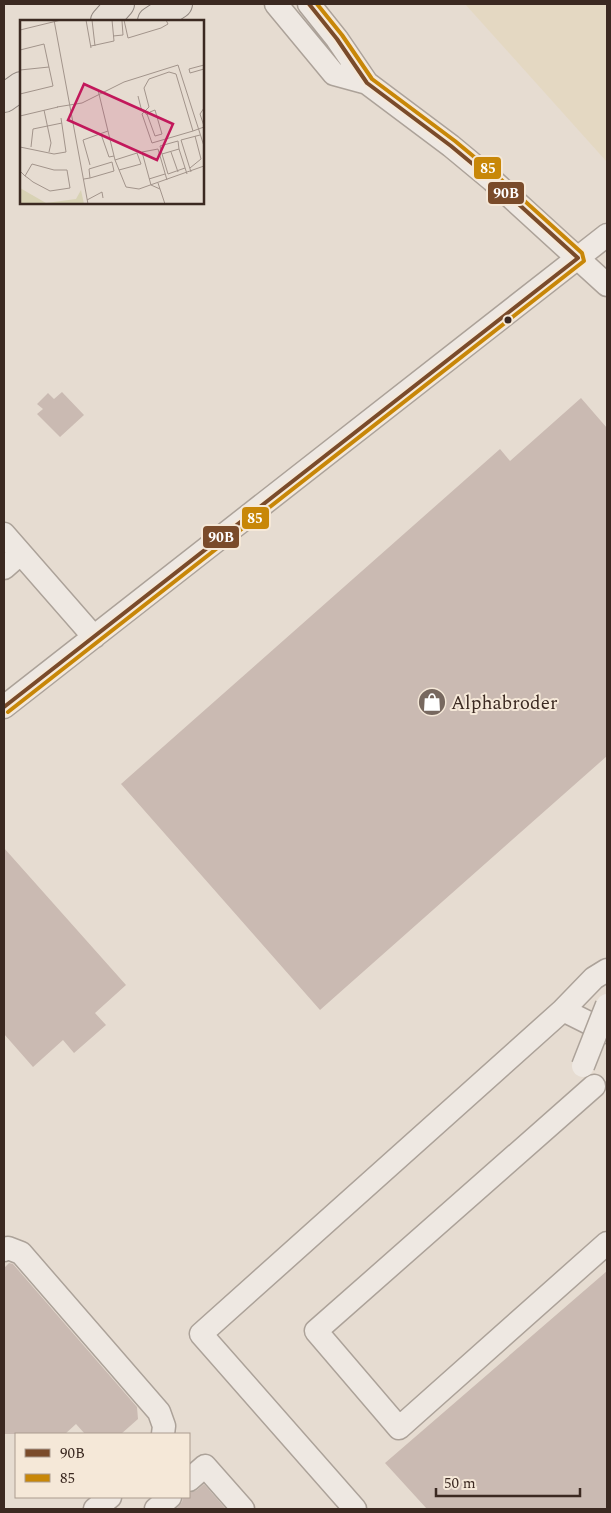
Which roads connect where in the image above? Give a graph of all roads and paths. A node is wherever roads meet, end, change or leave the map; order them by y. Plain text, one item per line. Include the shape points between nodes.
1 (120, 4) edge
2 (178, 4) edge
3 (276, 4) edge
4 (309, 4) edge
5 (106, 20) edge
6 (154, 20) edge
7 (367, 83) junction
8 (20, 87) edge
9 (4, 98) edge
10 (607, 235) edge
11 (578, 258) junction
12 (607, 285) edge
13 (4, 534) edge
14 (12, 561) edge
15 (94, 637) junction
16 (4, 707) edge
17 (607, 970) edge
18 (607, 1005) edge
19 (562, 1010) junction
20 (583, 1021) junction
21 (607, 1032) edge
22 (601, 1089) edge
23 (607, 1243) edge
24 (4, 1250) edge
25 (163, 1433) edge
26 (190, 1479) edge
27 (109, 1498) edge
28 (169, 1498) edge
29 (96, 1509) edge
30 (156, 1509) edge
31 (243, 1509) edge
32 (355, 1509) edge

1 - 5 main road
2 - 6 main road
3 - 7 street via 334,74
4 - 7 street
7 - 11 street via 492,180
8 - 9 main road
10 - 11 street
11 - 12 street
11 - 15 street
13 - 14 street
14 - 15 street
15 - 16 street
17 - 19 street via 594,978
17 - 20 street
18 - 22 street, bridge via 578,1079
19 - 20 street
19 - 32 street via 201,1334
20 - 21 street
22 - 23 street via 316,1331 399,1428
24 - 25 street via 8,1248 21,1253 159,1412
26 - 31 street via 205,1466
27 - 29 street
28 - 30 street

